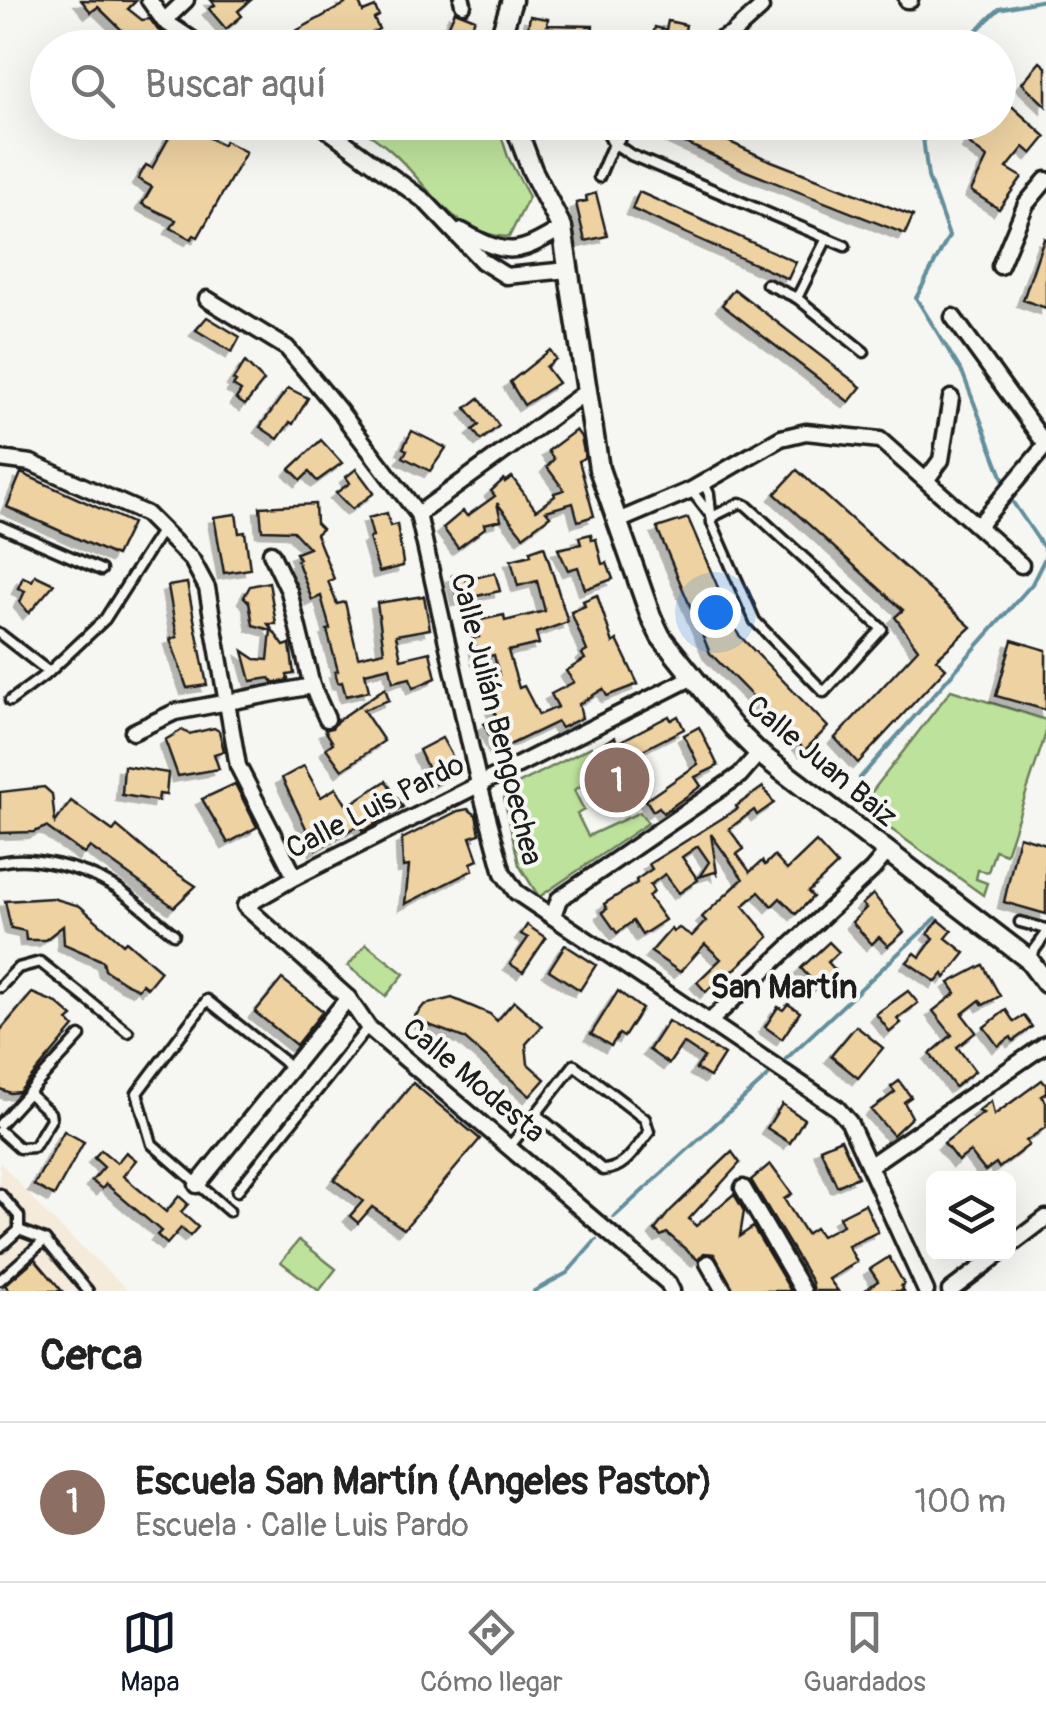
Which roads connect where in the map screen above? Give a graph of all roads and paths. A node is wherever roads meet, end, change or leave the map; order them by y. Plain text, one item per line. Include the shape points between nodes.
1 (149, 0) edge
2 (186, 0) edge
3 (512, 0) edge
4 (761, 8) dead end
5 (164, 20) junction
6 (179, 30) edge
7 (503, 30) edge
8 (735, 30) edge
9 (342, 140) edge
10 (523, 140) edge
11 (611, 140) edge
12 (619, 140) edge
13 (618, 144) junction
14 (599, 177) dead end
15 (1046, 180) edge
16 (453, 226) junction
17 (556, 232) junction
18 (826, 238) junction
19 (845, 246) dead end
20 (521, 248) junction
21 (1000, 266) dead end
22 (568, 270) junction
23 (512, 277) junction
24 (768, 284) dead end
25 (798, 298) junction
26 (207, 299) dead end
27 (954, 317) dead end
28 (864, 352) dead end
29 (586, 391) junction
30 (951, 398) dead end
31 (1046, 445) edge
32 (0, 458) edge
33 (927, 478) junction
34 (697, 486) junction
35 (418, 514) junction
36 (712, 517) junction
37 (618, 521) junction
38 (0, 526) edge
39 (978, 526) junction
40 (163, 528) junction
41 (271, 553) dead end
42 (1021, 565) dead end
43 (102, 570) dead end
44 (0, 634) edge
45 (49, 672) junction
46 (692, 677) junction
47 (312, 686) junction
48 (10, 702) dead end
49 (225, 702) junction
50 (327, 719) dead end
51 (133, 732) dead end
52 (759, 752) junction
53 (479, 784) junction
54 (888, 851) junction
55 (0, 862) edge
56 (295, 877) junction
57 (245, 906) joint
58 (552, 916) junction
59 (1020, 922) dead end
60 (1046, 932) edge
61 (174, 934) dead end
62 (1028, 959) junction
63 (1046, 983) edge
64 (0, 987) edge
65 (348, 998) junction
66 (709, 1022) junction
67 (368, 1027) junction
68 (128, 1032) dead end
69 (80, 1036) dead end
70 (1046, 1044) edge
71 (292, 1068) junction
72 (28, 1093) junction
73 (536, 1114) junction
74 (0, 1127) edge
75 (510, 1146) junction
76 (869, 1166) junction
77 (198, 1185) junction
78 (743, 1188) dead end
79 (237, 1192) dead end
80 (0, 1194) edge
81 (229, 1211) dead end
82 (1046, 1218) edge
83 (19, 1230) junction
84 (45, 1240) junction
85 (1016, 1241) edge
86 (0, 1247) edge
87 (991, 1261) edge
88 (708, 1264) dead end
89 (0, 1280) edge
90 (88, 1291) edge
91 (672, 1291) edge
92 (724, 1291) edge
93 (802, 1291) edge
94 (926, 1291) edge
95 (950, 1291) edge

1 - 5 street
2 - 5 street
3 - 7 street
4 - 8 street
5 - 6 street
9 - 16 street
10 - 17 street, Calle Juan Baiz
11 - 13 lane
12 - 13 lane
13 - 14 lane
13 - 18 lane
15 - 21 street via 1026,204
16 - 17 street via 497,240
16 - 20 street via 496,250
16 - 23 street via 482,261
17 - 20 street
17 - 22 street, Calle Juan Baiz
18 - 19 lane
18 - 25 lane
20 - 23 street
22 - 23 street
22 - 29 street, Calle Juan Baiz
24 - 25 lane
25 - 28 lane
26 - 35 street, Calle Julián Bengoechea via 287,348
27 - 31 street
29 - 35 street
29 - 37 street, Calle Juan Baiz via 599,469
30 - 33 street via 941,460
31 - 39 street
32 - 40 street via 59,474
33 - 34 street via 880,440 806,432 781,438
33 - 39 street
34 - 36 lane
34 - 36 lane via 709,494
34 - 37 street
35 - 53 street, Calle Julián Bengoechea
36 - 36 lane via 755,621 824,692 882,629 746,505
37 - 46 street, Calle Juan Baiz via 655,628
38 - 43 lane
39 - 42 street
40 - 45 lane via 105,620
40 - 49 street via 207,588
41 - 47 street via 289,590
44 - 45 lane
45 - 48 lane
46 - 52 street, Calle Juan Baiz
46 - 53 street, Calle Luis Pardo
47 - 49 street
47 - 50 street
49 - 51 street via 175,712
49 - 56 street via 238,766
52 - 54 street, Calle Juan Baiz
52 - 58 street via 740,775 559,899
53 - 56 street, Calle Luis Pardo
53 - 58 street, Calle Julián Bengoechea via 503,873 516,892
54 - 62 street, Calle Juan Baiz
54 - 66 street
55 - 61 lane via 49,864 87,875 113,886
56 - 57 street, Calle Luis Pardo
57 - 65 street, Calle Modesta
58 - 66 street, Calle Julián Bengoechea
59 - 60 lane
60 - 62 lane
62 - 63 street, Calle Juan Baiz
64 - 68 lane via 18,968 40,962
65 - 67 street, Calle Modesta
65 - 71 street
66 - 76 street, Calle Julián Bengoechea via 837,1108
67 - 75 street, Calle Modesta
67 - 79 lane
69 - 72 lane
70 - 76 street
71 - 77 street
71 - 77 lane via 207,1000 137,1093 152,1144
72 - 74 lane
72 - 74 lane via 50,1113 39,1140 20,1148
73 - 73 lane via 603,1170 622,1165 649,1132 645,1119 574,1066
73 - 75 lane
75 - 91 street, Calle Modesta
76 - 94 street, Calle Julián Bengoechea
77 - 81 lane
78 - 93 street
80 - 83 lane via 19,1216
82 - 85 street
83 - 84 lane
83 - 86 lane
84 - 89 lane
84 - 90 lane
87 - 95 street
88 - 92 street

